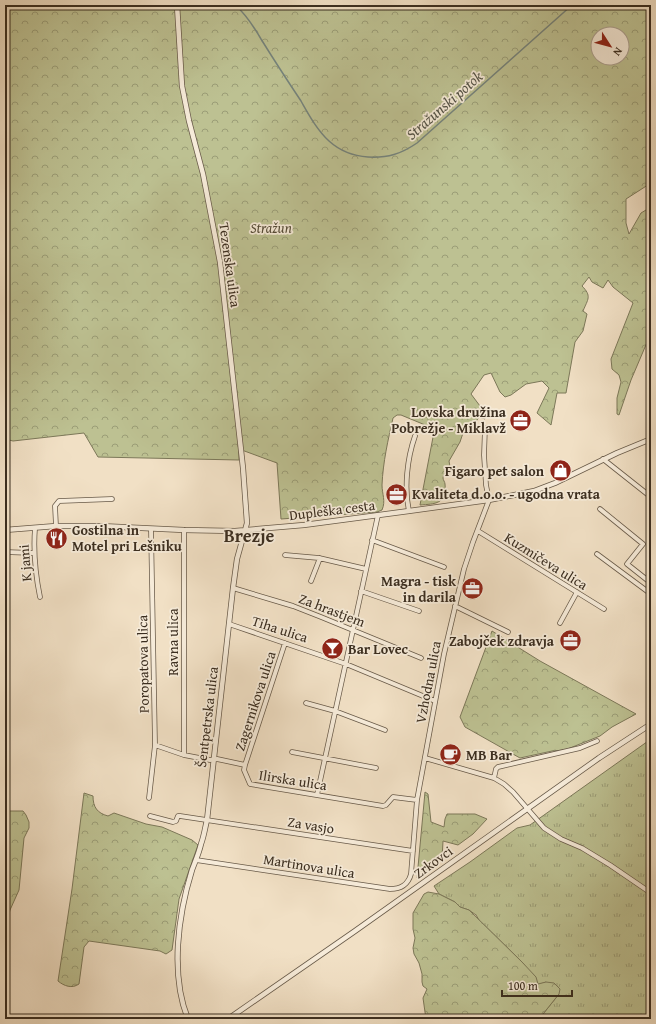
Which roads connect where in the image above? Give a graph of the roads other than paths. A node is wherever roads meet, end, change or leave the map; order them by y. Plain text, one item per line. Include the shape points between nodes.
1 (177, 5) edge
2 (485, 428) dead end
3 (415, 436) dead end
4 (651, 439) edge
5 (603, 459) junction
6 (651, 497) edge
7 (112, 499) dead end
8 (490, 500) junction
9 (600, 509) dead end
10 (409, 511) junction
11 (378, 515) junction
12 (56, 526) junction
13 (35, 528) junction
14 (151, 529) junction
15 (5, 530) edge
16 (184, 530) junction
17 (245, 530) junction
18 (478, 531) junction
19 (372, 540) junction
20 (5, 552) edge
21 (34, 553) junction
22 (597, 554) dead end
23 (285, 555) dead end
24 (320, 558) junction
25 (444, 567) dead end
26 (366, 569) junction
27 (311, 581) dead end
28 (651, 583) edge
29 (233, 588) junction
30 (362, 591) junction
31 (577, 592) junction
32 (651, 594) edge
33 (40, 597) dead end
34 (455, 606) junction
35 (604, 609) dead end
36 (419, 611) dead end
37 (560, 623) dead end
38 (229, 624) junction
39 (354, 630) junction
40 (508, 632) dead end
41 (285, 643) junction
42 (421, 658) dead end
43 (346, 664) junction
44 (435, 701) junction
45 (306, 703) dead end
46 (335, 711) junction
47 (651, 724) edge
48 (385, 730) dead end
49 (597, 741) dead end
50 (155, 745) junction
51 (292, 752) dead end
52 (184, 754) junction
53 (325, 758) junction
54 (425, 758) junction
55 (213, 760) junction
56 (245, 765) junction
57 (376, 768) dead end
58 (494, 778) junction
59 (317, 795) junction
60 (149, 798) dead end
61 (417, 800) junction
62 (527, 809) junction
63 (150, 816) dead end
64 (207, 820) junction
65 (413, 851) junction
66 (196, 860) junction
67 (412, 874) joint
68 (651, 893) edge
69 (188, 1019) edge
70 (228, 1019) edge

1 - 17 street, Tezenska ulica via 182,86 220,262 248,520
2 - 8 street via 486,485
3 - 10 street via 408,477
4 - 5 street, Dupleška cesta
5 - 6 street
5 - 8 street, Dupleška cesta via 542,489
7 - 12 street via 59,501 55,506
8 - 10 street, Dupleška cesta
8 - 18 street, Vzhodna ulica
9 - 28 street via 643,544 627,564
10 - 11 street, Dupleška cesta
11 - 17 street, Dupleška cesta
11 - 19 street
12 - 13 street, Dupleška cesta
12 - 14 street, Dupleška cesta
13 - 15 street, Dupleška cesta
13 - 21 street, K jami
14 - 16 street, Dupleška cesta
14 - 50 street, Poropatova ulica
16 - 17 street, Dupleška cesta
16 - 52 street, Ravna ulica
17 - 29 street, Šentpetrska ulica
18 - 31 street, Kuzmičeva ulica
18 - 34 street, Vzhodna ulica
19 - 25 street
19 - 26 street
20 - 21 street
21 - 33 street, K jami
22 - 32 street
23 - 24 street
24 - 26 street
24 - 27 street
26 - 30 street
29 - 38 street, Šentpetrska ulica
29 - 39 street, Za hrastjem via 293,606
30 - 36 street
30 - 39 street
31 - 35 street, Kuzmičeva ulica
31 - 37 street
34 - 40 street
34 - 44 street, Vzhodna ulica
38 - 41 street, Tiha ulica
38 - 55 street, Šentpetrska ulica
39 - 42 street, Za hrastjem
39 - 43 street
41 - 43 street, Tiha ulica
41 - 56 street, Zagernikova ulica
43 - 44 street, Tiha ulica
43 - 46 street
44 - 54 street, Vzhodna ulica
45 - 46 street
46 - 48 street
46 - 53 street
47 - 62 street, Zrkovci
49 - 58 street via 580,748 498,767
50 - 52 street, Ilirska ulica
50 - 60 street, Poropatova ulica
51 - 53 street
52 - 55 street, Ilirska ulica
53 - 57 street
53 - 59 street
54 - 58 street
54 - 61 street, Vzhodna ulica
55 - 56 street, Ilirska ulica
55 - 64 street, Šentpetrska ulica
56 - 59 street, Ilirska ulica via 244,770 252,785
58 - 62 street via 509,788
59 - 61 street, Ilirska ulica via 383,806 396,796
61 - 65 street, Vzhodna ulica
62 - 68 street via 552,833 582,848
62 - 70 street, Zrkovci
63 - 64 street, Za vasjo via 173,822 178,816
64 - 65 street, Za vasjo
64 - 66 street, Šentpetrska ulica
65 - 67 street, Vzhodna ulica
66 - 67 street, Martinova ulica via 390,889 404,886
66 - 69 street, Šentpetrska ulica via 184,905 178,956 180,994

